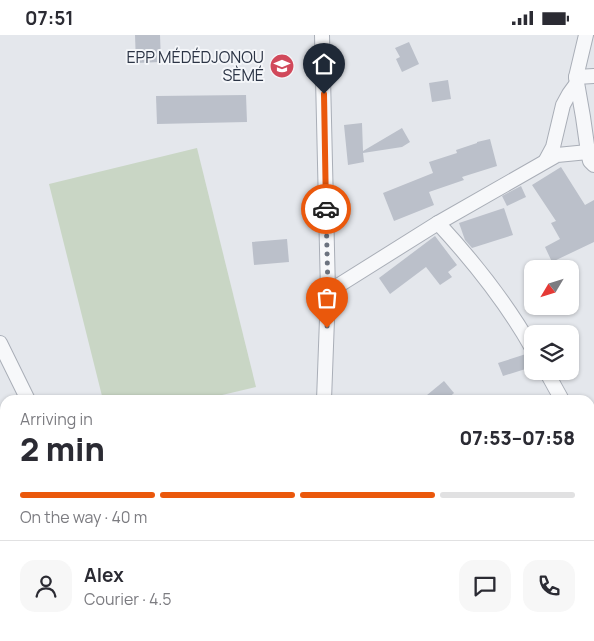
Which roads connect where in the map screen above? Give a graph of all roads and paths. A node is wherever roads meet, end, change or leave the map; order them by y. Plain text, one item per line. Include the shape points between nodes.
1 (322, 35) edge
2 (586, 35) edge
3 (594, 76) edge
4 (576, 80) junction
5 (588, 153) junction
6 (546, 161) junction
7 (594, 165) edge
8 (438, 223) junction
9 (328, 292) junction
10 (524, 334) edge
11 (0, 343) edge
12 (5, 367) edge
13 (551, 380) edge
14 (25, 395) edge
15 (324, 395) edge
16 (559, 395) edge

1 - 9 street
2 - 4 street
3 - 4 street
4 - 5 street
4 - 6 street via 564,105 554,147
5 - 6 street via 557,155
5 - 7 street
6 - 8 street
8 - 9 street
8 - 10 street via 499,295
9 - 15 street
11 - 12 street
12 - 14 street
13 - 16 street

